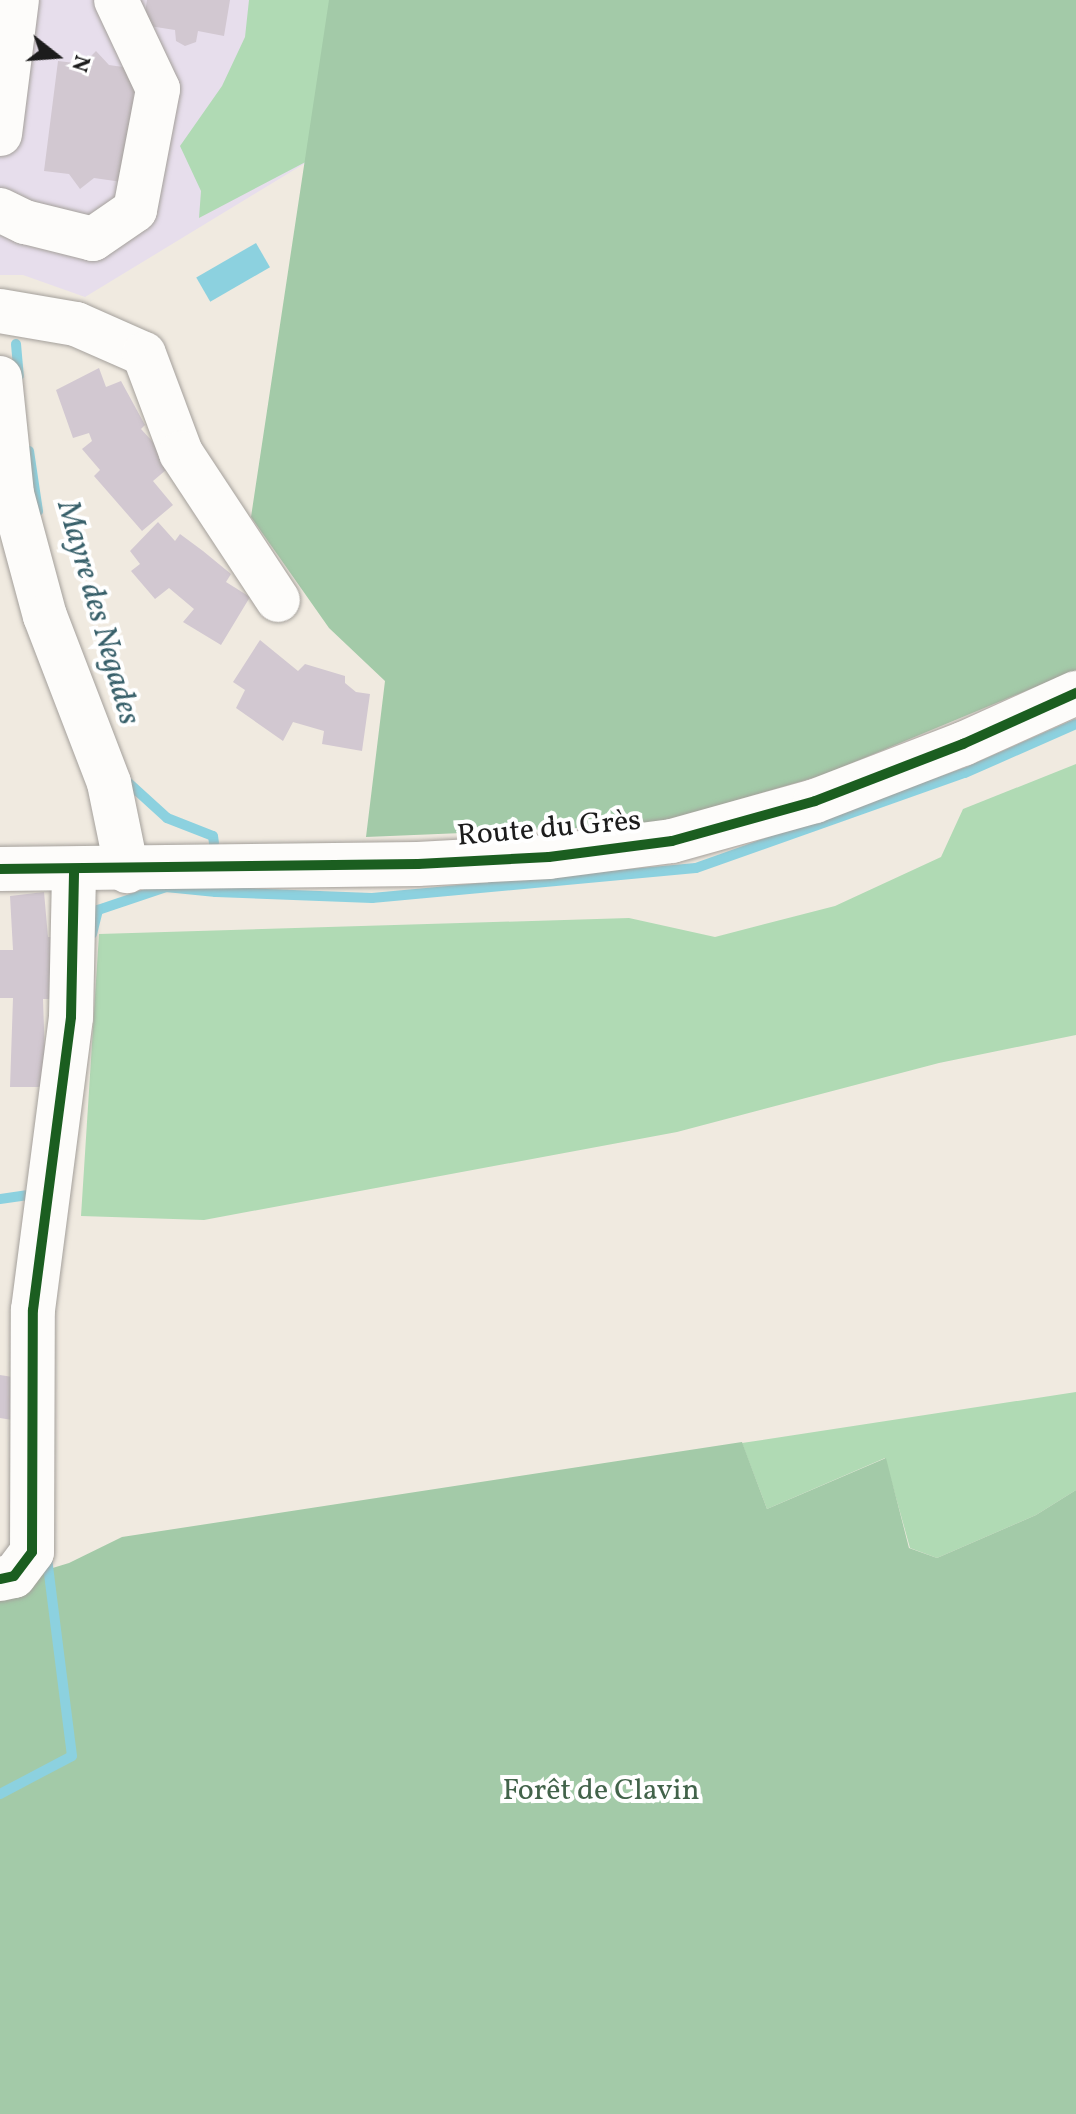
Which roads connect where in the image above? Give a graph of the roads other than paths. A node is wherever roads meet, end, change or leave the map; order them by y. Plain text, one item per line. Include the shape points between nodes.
1 (17, 0) edge
2 (116, 0) edge
3 (0, 134) edge
4 (0, 210) edge
5 (0, 310) edge
6 (0, 343) edge
7 (0, 378) edge
8 (278, 600) dead end
9 (1076, 693) edge
10 (0, 869) edge
11 (74, 869) junction
12 (127, 871) junction
13 (0, 1579) edge

1 - 3 street
2 - 4 street via 158,89 135,210 93,239 25,222
5 - 6 street
5 - 8 street via 76,324 144,354 181,453
7 - 12 street via 12,494 45,616 109,783
9 - 12 street, Route du Grès via 815,801 672,841 549,857
10 - 11 street, Route du Grès
11 - 12 street, Route du Grès
11 - 13 street via 71,1017 33,1310 32,1552 14,1576

